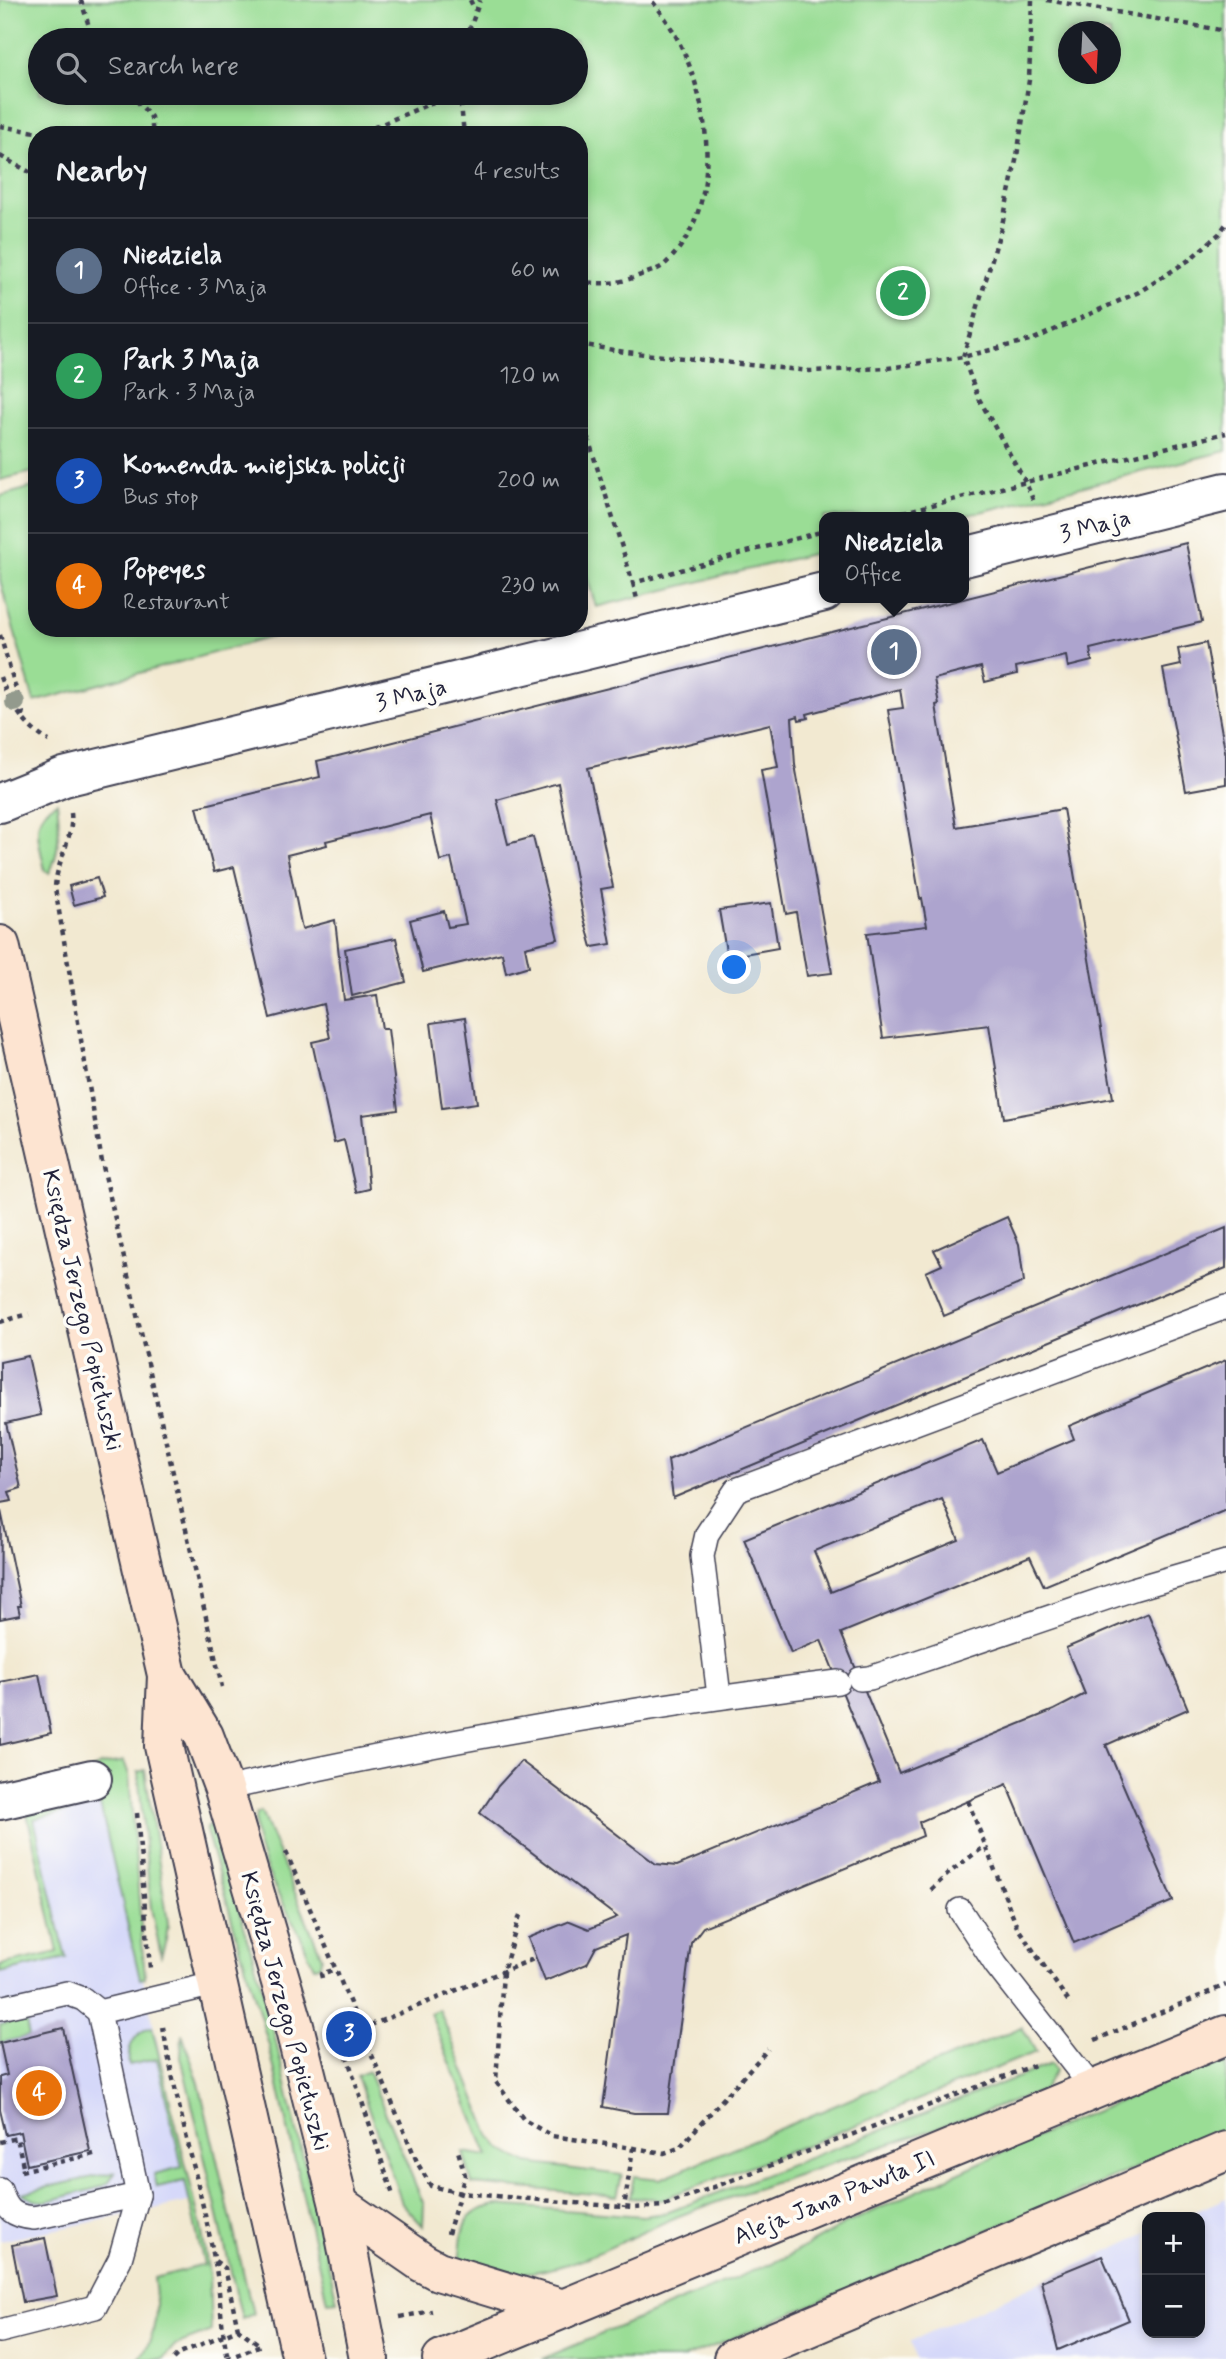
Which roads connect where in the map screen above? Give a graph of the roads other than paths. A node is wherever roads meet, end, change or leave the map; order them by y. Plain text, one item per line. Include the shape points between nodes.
1 (1226, 492) edge
2 (969, 556) edge
3 (819, 593) edge
4 (0, 803) edge
5 (0, 945) edge
6 (1226, 1307) edge
7 (1226, 1562) edge
8 (167, 1675) junction
9 (719, 1696) junction
10 (92, 1779) dead end
11 (224, 1789) junction
12 (0, 1800) edge
13 (960, 1910) dead end
14 (218, 1983) junction
15 (0, 2008) edge
16 (99, 2012) junction
17 (1226, 2035) edge
18 (1094, 2090) junction
19 (1226, 2151) edge
20 (0, 2190) edge
21 (138, 2195) junction
22 (339, 2204) junction
23 (563, 2309) junction
24 (0, 2331) edge
25 (302, 2359) edge
26 (369, 2359) edge
27 (442, 2359) edge
28 (733, 2359) edge

1 - 2 street, 3 Maja
3 - 4 street, 3 Maja via 64,777
5 - 8 main road, Księdza Jerzego Popiełuszki
6 - 9 lane via 736,1490 707,1534 702,1556
7 - 9 lane via 870,1678
8 - 11 main road, Księdza Jerzego Popiełuszki via 204,1736
8 - 14 main road, Księdza Jerzego Popiełuszki via 164,1746
9 - 11 lane via 416,1749
10 - 12 street
11 - 22 main road, Księdza Jerzego Popiełuszki via 294,2026
13 - 18 lane via 996,1965
14 - 16 lane
14 - 25 main road, Księdza Jerzego Popiełuszki
15 - 16 lane via 67,1993
16 - 21 lane
17 - 18 main road, Aleja Jana Pawła II
18 - 23 main road, Aleja Jana Pawła II
19 - 28 main road
20 - 21 lane via 6,2207 34,2218
21 - 24 lane via 120,2259 95,2307
22 - 23 main road via 438,2271
22 - 26 main road, Księdza Jerzego Popiełuszki
23 - 27 main road, Aleja Jana Pawła II

